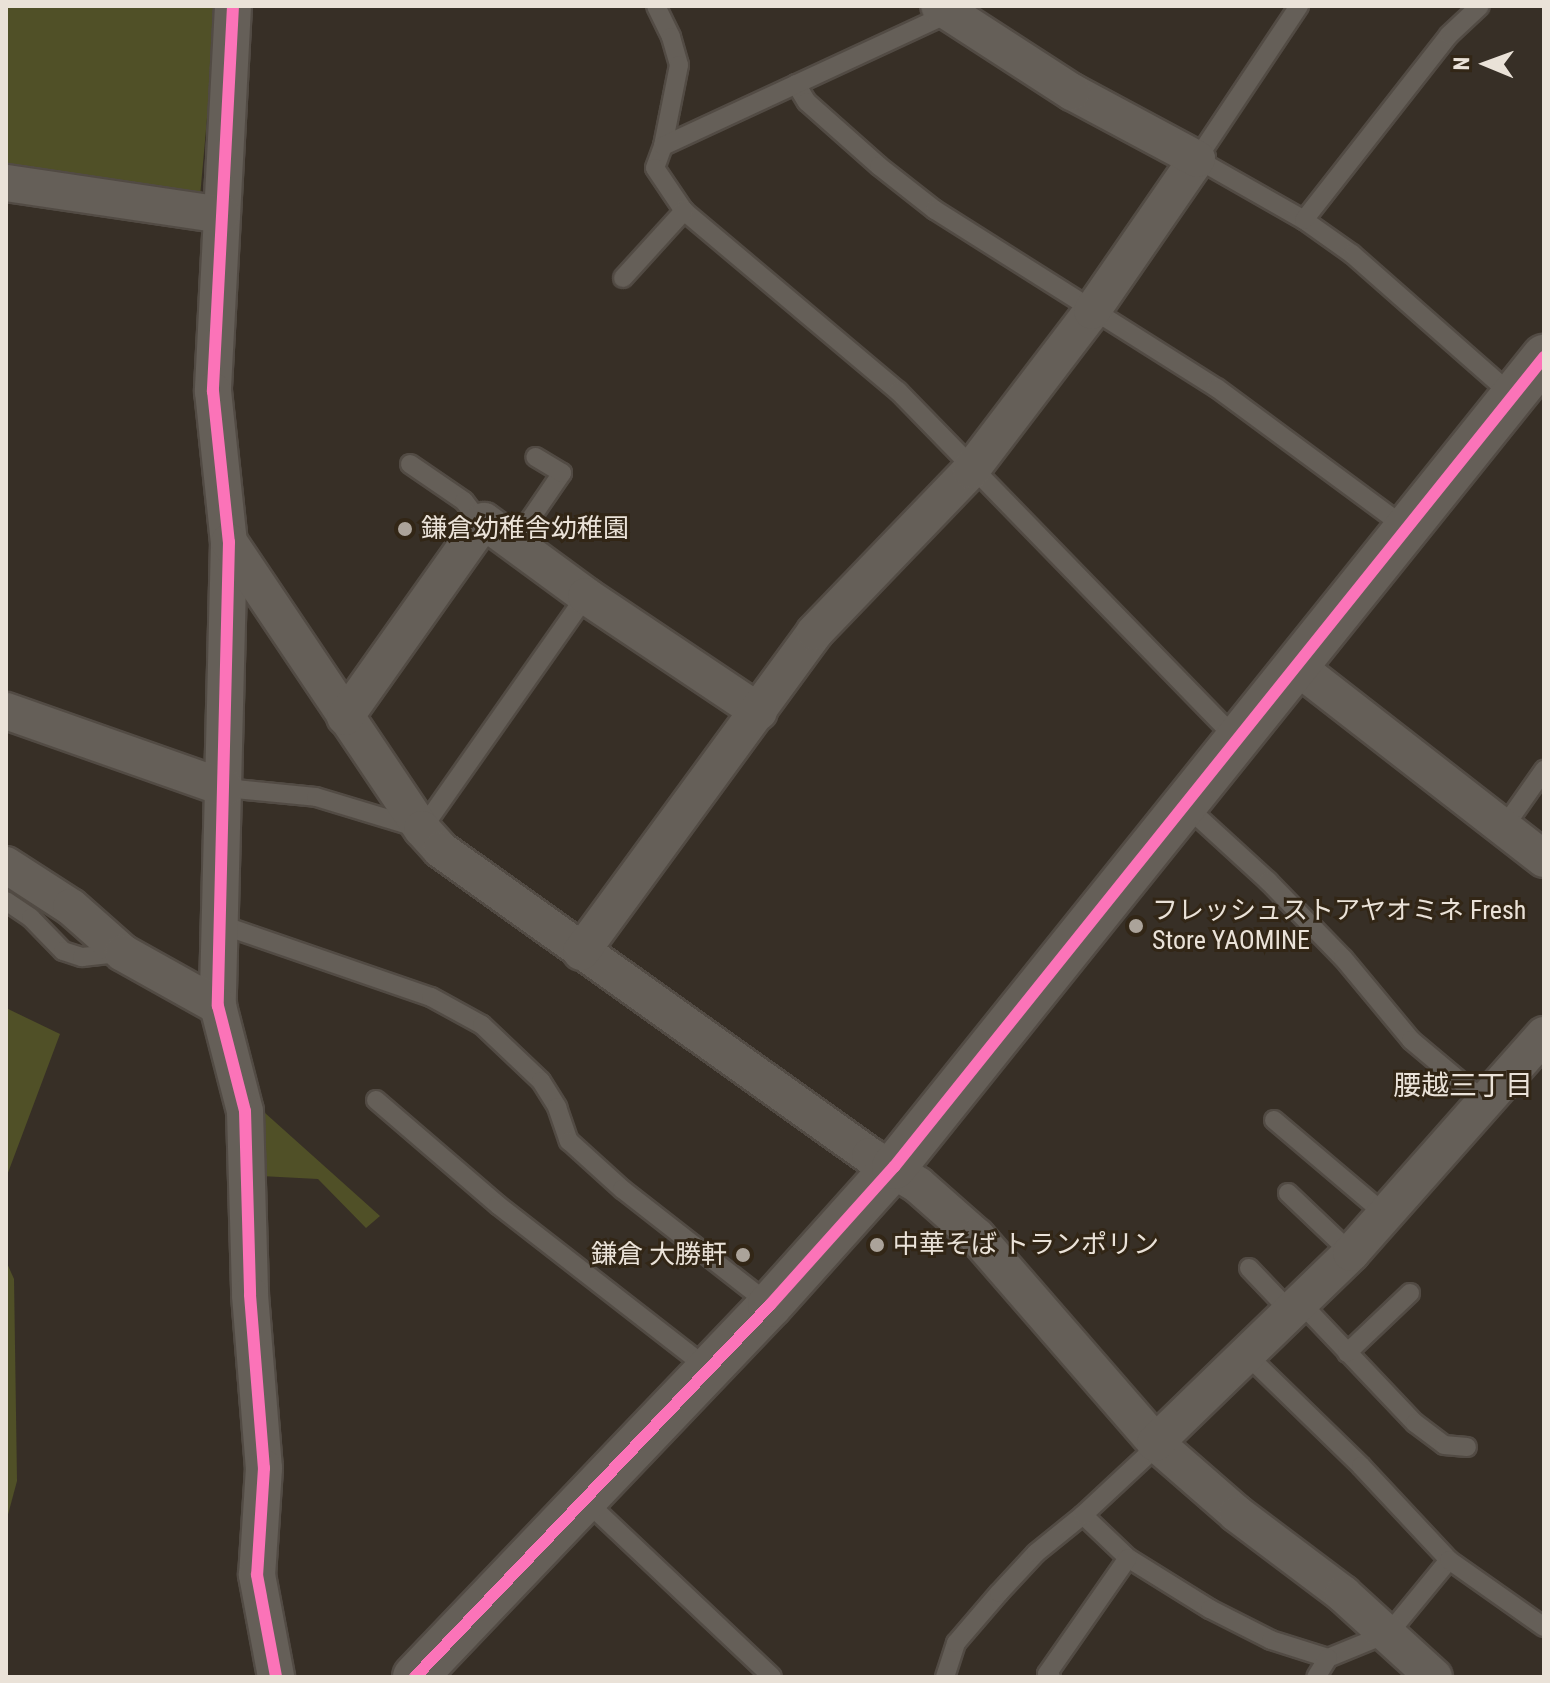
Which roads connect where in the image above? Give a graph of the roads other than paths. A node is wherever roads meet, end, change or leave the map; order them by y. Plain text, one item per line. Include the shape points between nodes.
1 (233, 6) edge
2 (656, 6) edge
3 (1299, 6) edge
4 (1480, 6) edge
5 (953, 12) edge
6 (796, 84) junction
7 (663, 146) junction
8 (1197, 159) junction
9 (6, 183) edge
10 (684, 211) junction
11 (222, 215) junction
12 (1304, 220) junction
13 (623, 278) dead end
14 (1092, 311) junction
15 (1544, 357) edge
16 (1512, 395) junction
17 (535, 457) dead end
18 (410, 464) dead end
19 (971, 470) junction
20 (480, 522) junction
21 (1406, 528) junction
22 (229, 542) junction
23 (514, 543) junction
24 (586, 596) junction
25 (1296, 666) junction
26 (6, 711) edge
27 (759, 712) junction
28 (345, 717) junction
29 (1237, 740) junction
30 (1544, 770) edge
31 (225, 788) junction
32 (1185, 805) junction
33 (1504, 827) junction
34 (422, 829) junction
35 (1544, 859) edge
36 (6, 865) edge
37 (6, 901) edge
38 (219, 924) junction
39 (581, 952) junction
40 (123, 953) junction
41 (218, 1006) junction
42 (1544, 1035) edge
43 (376, 1100) dead end
44 (1486, 1103) junction
45 (1274, 1120) dead end
46 (894, 1167) junction
47 (1288, 1193) dead end
48 (1386, 1215) junction
49 (1351, 1253) junction
50 (1249, 1268) dead end
51 (1410, 1293) dead end
52 (770, 1305) junction
53 (1295, 1306) junction
54 (1347, 1353) junction
55 (1246, 1354) junction
56 (709, 1369) junction
57 (1156, 1444) junction
58 (1467, 1447) dead end
59 (583, 1499) junction
60 (1083, 1515) junction
61 (1128, 1558) junction
62 (1449, 1560) junction
63 (1544, 1627) edge
64 (1389, 1633) junction
65 (1328, 1658) junction
66 (276, 1677) edge
67 (415, 1677) edge
68 (772, 1677) edge
69 (945, 1677) edge
70 (1051, 1677) edge
71 (1316, 1677) edge
72 (1434, 1677) edge

1 - 11 street
2 - 7 lane via 679,65
3 - 8 lane
4 - 12 lane via 1449,35
5 - 6 lane
5 - 8 street via 1072,92
6 - 7 lane
6 - 14 lane via 807,102 935,210
7 - 10 lane via 655,168
8 - 12 lane
8 - 14 street
9 - 11 street
10 - 13 lane
10 - 19 lane via 898,391
11 - 22 street via 213,391
12 - 16 lane via 1352,254
14 - 19 street
14 - 21 lane via 1217,388
15 - 16 street
16 - 21 street
17 - 23 lane via 562,473
18 - 20 lane via 464,501
19 - 27 street via 815,632
19 - 29 lane
20 - 23 street
20 - 28 street
21 - 25 street
22 - 28 street
22 - 31 street
23 - 24 street
24 - 27 street
24 - 34 lane
25 - 29 street
25 - 33 street
26 - 31 street
27 - 39 street
28 - 34 street
29 - 32 street
30 - 33 lane
31 - 34 lane via 316,797
31 - 38 street
32 - 44 lane via 1311,925 1411,1040
32 - 46 street
33 - 35 street
34 - 39 street via 441,850
36 - 40 street via 71,907
37 - 40 lane via 63,951 82,957
38 - 41 street
38 - 52 lane via 431,997 482,1025 541,1081 569,1141
39 - 46 street via 870,1156
40 - 41 street
41 - 66 street via 245,1111 250,1295 264,1468 257,1575
42 - 44 street
43 - 56 lane via 498,1205
44 - 48 street
45 - 48 lane
46 - 52 street
46 - 57 street via 977,1237
47 - 49 lane
48 - 49 street
49 - 53 street
50 - 53 lane
51 - 54 lane
52 - 56 street
53 - 54 lane
53 - 55 street
54 - 58 lane via 1430,1436 1444,1445
55 - 57 street
55 - 62 lane
56 - 59 street
57 - 60 lane
57 - 64 street
59 - 67 street
59 - 68 lane
60 - 61 lane
60 - 69 lane via 1036,1553 956,1643
61 - 65 lane via 1271,1640
61 - 70 lane via 1047,1674
62 - 63 lane
62 - 64 lane
64 - 65 lane
64 - 72 street
65 - 71 lane

